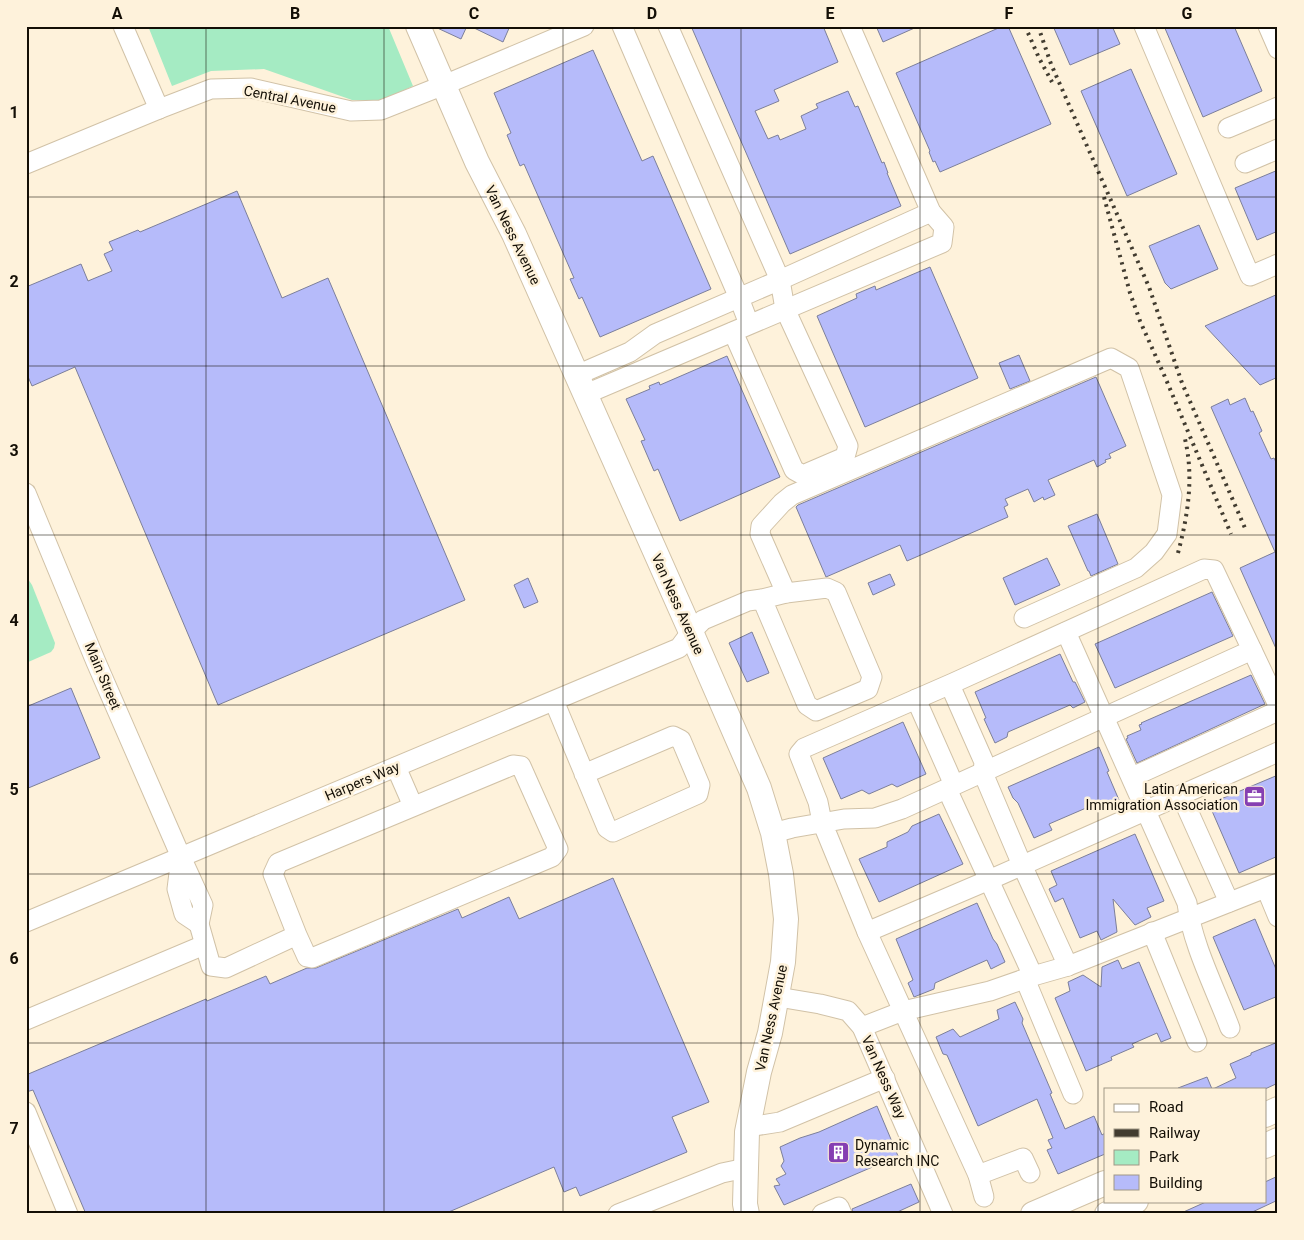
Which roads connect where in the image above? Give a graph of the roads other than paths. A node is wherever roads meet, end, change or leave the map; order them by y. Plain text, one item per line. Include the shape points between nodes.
1 (124, 26) edge
2 (418, 26) edge
3 (584, 26) edge
4 (622, 26) edge
5 (668, 26) edge
6 (850, 26) edge
7 (1144, 26) edge
8 (1268, 26) edge
9 (558, 30) edge
10 (1278, 49) edge
11 (444, 85) junction
12 (1278, 107) edge
13 (159, 109) junction
14 (1228, 128) dead end
15 (1278, 149) edge
16 (1245, 163) dead end
17 (26, 164) edge
18 (931, 212) junction
19 (1278, 264) edge
20 (780, 280) junction
21 (739, 298) junction
22 (785, 309) junction
23 (741, 328) junction
24 (630, 352) junction
25 (639, 372) junction
26 (581, 385) junction
27 (26, 494) edge
28 (786, 593) junction
29 (762, 599) junction
30 (1024, 618) dead end
31 (691, 632) junction
32 (1066, 632) junction
33 (1252, 650) junction
34 (950, 685) junction
35 (916, 699) junction
36 (554, 701) junction
37 (1278, 705) edge
38 (1278, 712) edge
39 (1104, 716) junction
40 (1278, 752) edge
41 (396, 767) junction
42 (982, 773) junction
43 (584, 774) junction
44 (1132, 778) junction
45 (950, 787) junction
46 (1181, 795) junction
47 (413, 806) junction
48 (1146, 810) junction
49 (822, 822) junction
50 (773, 833) junction
51 (181, 857) junction
52 (1022, 865) junction
53 (989, 880) junction
54 (1272, 885) edge
55 (1229, 902) junction
56 (1278, 917) edge
57 (1189, 918) junction
58 (26, 922) edge
59 (867, 932) junction
60 (1152, 932) junction
61 (297, 935) junction
62 (204, 945) junction
63 (1068, 966) junction
64 (1029, 978) junction
65 (778, 998) junction
66 (903, 1011) junction
67 (26, 1020) edge
68 (862, 1026) junction
69 (1230, 1028) dead end
70 (1198, 1042) dead end
71 (884, 1078) junction
72 (1073, 1094) dead end
73 (1278, 1109) edge
74 (26, 1112) edge
75 (1266, 1114) edge
76 (748, 1127) junction
77 (1278, 1140) edge
78 (1266, 1146) edge
79 (746, 1168) junction
80 (1030, 1174) dead end
81 (978, 1175) junction
82 (1104, 1183) edge
83 (984, 1197) dead end
84 (1134, 1202) edge
85 (68, 1214) edge
86 (618, 1214) edge
87 (747, 1214) edge
88 (822, 1214) edge
89 (842, 1214) edge
90 (943, 1214) edge
91 (1033, 1214) edge
92 (1107, 1214) edge

1 - 13 street
2 - 11 main road, Van Ness Avenue
3 - 9 street, Central Avenue
4 - 21 street
5 - 20 street
6 - 18 street
7 - 19 street via 1250,276
8 - 10 street
9 - 11 street, Central Avenue
11 - 13 street, Central Avenue via 381,110 351,111 251,88 211,89
11 - 26 main road, Van Ness Avenue
12 - 14 street
13 - 17 street, Central Avenue
15 - 16 street
18 - 20 street
18 - 22 street via 944,227 942,243
20 - 21 street
20 - 22 street
21 - 23 street
21 - 24 street via 655,334
22 - 23 street
22 - 23 street via 848,446 845,456 803,476 794,470
23 - 25 street
24 - 25 street
24 - 26 street
25 - 26 street
26 - 31 main road, Van Ness Avenue
27 - 51 street, Main Street
28 - 29 street, Harpers Way
28 - 29 street, Harpers Way via 827,588 836,592 872,677 868,689 816,710 807,705
28 - 30 street via 760,534 761,526 782,502 1111,358 1129,368 1172,495 1167,534 1154,552 1136,568
29 - 31 street, Harpers Way via 748,601 703,620
31 - 36 street, Harpers Way via 679,648
31 - 50 main road, Van Ness Avenue via 759,788
32 - 33 street via 1204,569 1214,570
32 - 34 street
32 - 39 street
33 - 37 street
33 - 39 street
34 - 35 street
34 - 42 street via 984,762
35 - 45 street
35 - 49 street via 804,748 799,754 818,802
36 - 41 street, Harpers Way
36 - 43 street
38 - 44 street
39 - 42 street
39 - 44 street
40 - 46 street
41 - 47 street
41 - 51 street, Harpers Way
42 - 45 street
42 - 52 street
43 - 43 street via 607,828 613,832 698,794 700,784 681,740 673,736
44 - 48 street
45 - 49 street via 875,818
45 - 53 street
46 - 48 street
46 - 55 street
47 - 61 street via 278,863 273,874
47 - 61 street via 513,765 521,766 558,849 552,857 312,958 307,957
48 - 52 street
48 - 57 street via 1187,903
49 - 50 street
49 - 59 street
50 - 65 main road, Van Ness Avenue via 786,919
51 - 58 street, Harpers Way
51 - 62 street via 177,889 184,914 199,924
52 - 53 street
52 - 63 street
53 - 59 street
53 - 64 street
54 - 55 street
54 - 56 street
55 - 57 street
57 - 60 street
57 - 69 street
59 - 66 street
60 - 63 street
60 - 70 street
61 - 62 street via 226,968 211,966
62 - 67 street
63 - 64 street
64 - 66 street via 990,991
64 - 72 street
65 - 68 street, Van Ness Way via 848,1010
65 - 76 main road, Van Ness Avenue
66 - 68 street
66 - 81 street
68 - 71 street, Van Ness Way
71 - 76 street via 780,1122
71 - 90 street, Van Ness Way
73 - 75 main road
74 - 85 street
76 - 79 main road, Van Ness Avenue
77 - 78 main road
79 - 86 street via 722,1173
79 - 87 main road, Van Ness Avenue
80 - 81 street via 1023,1158
81 - 83 street
82 - 91 main road
84 - 92 main road
88 - 89 street via 839,1207

